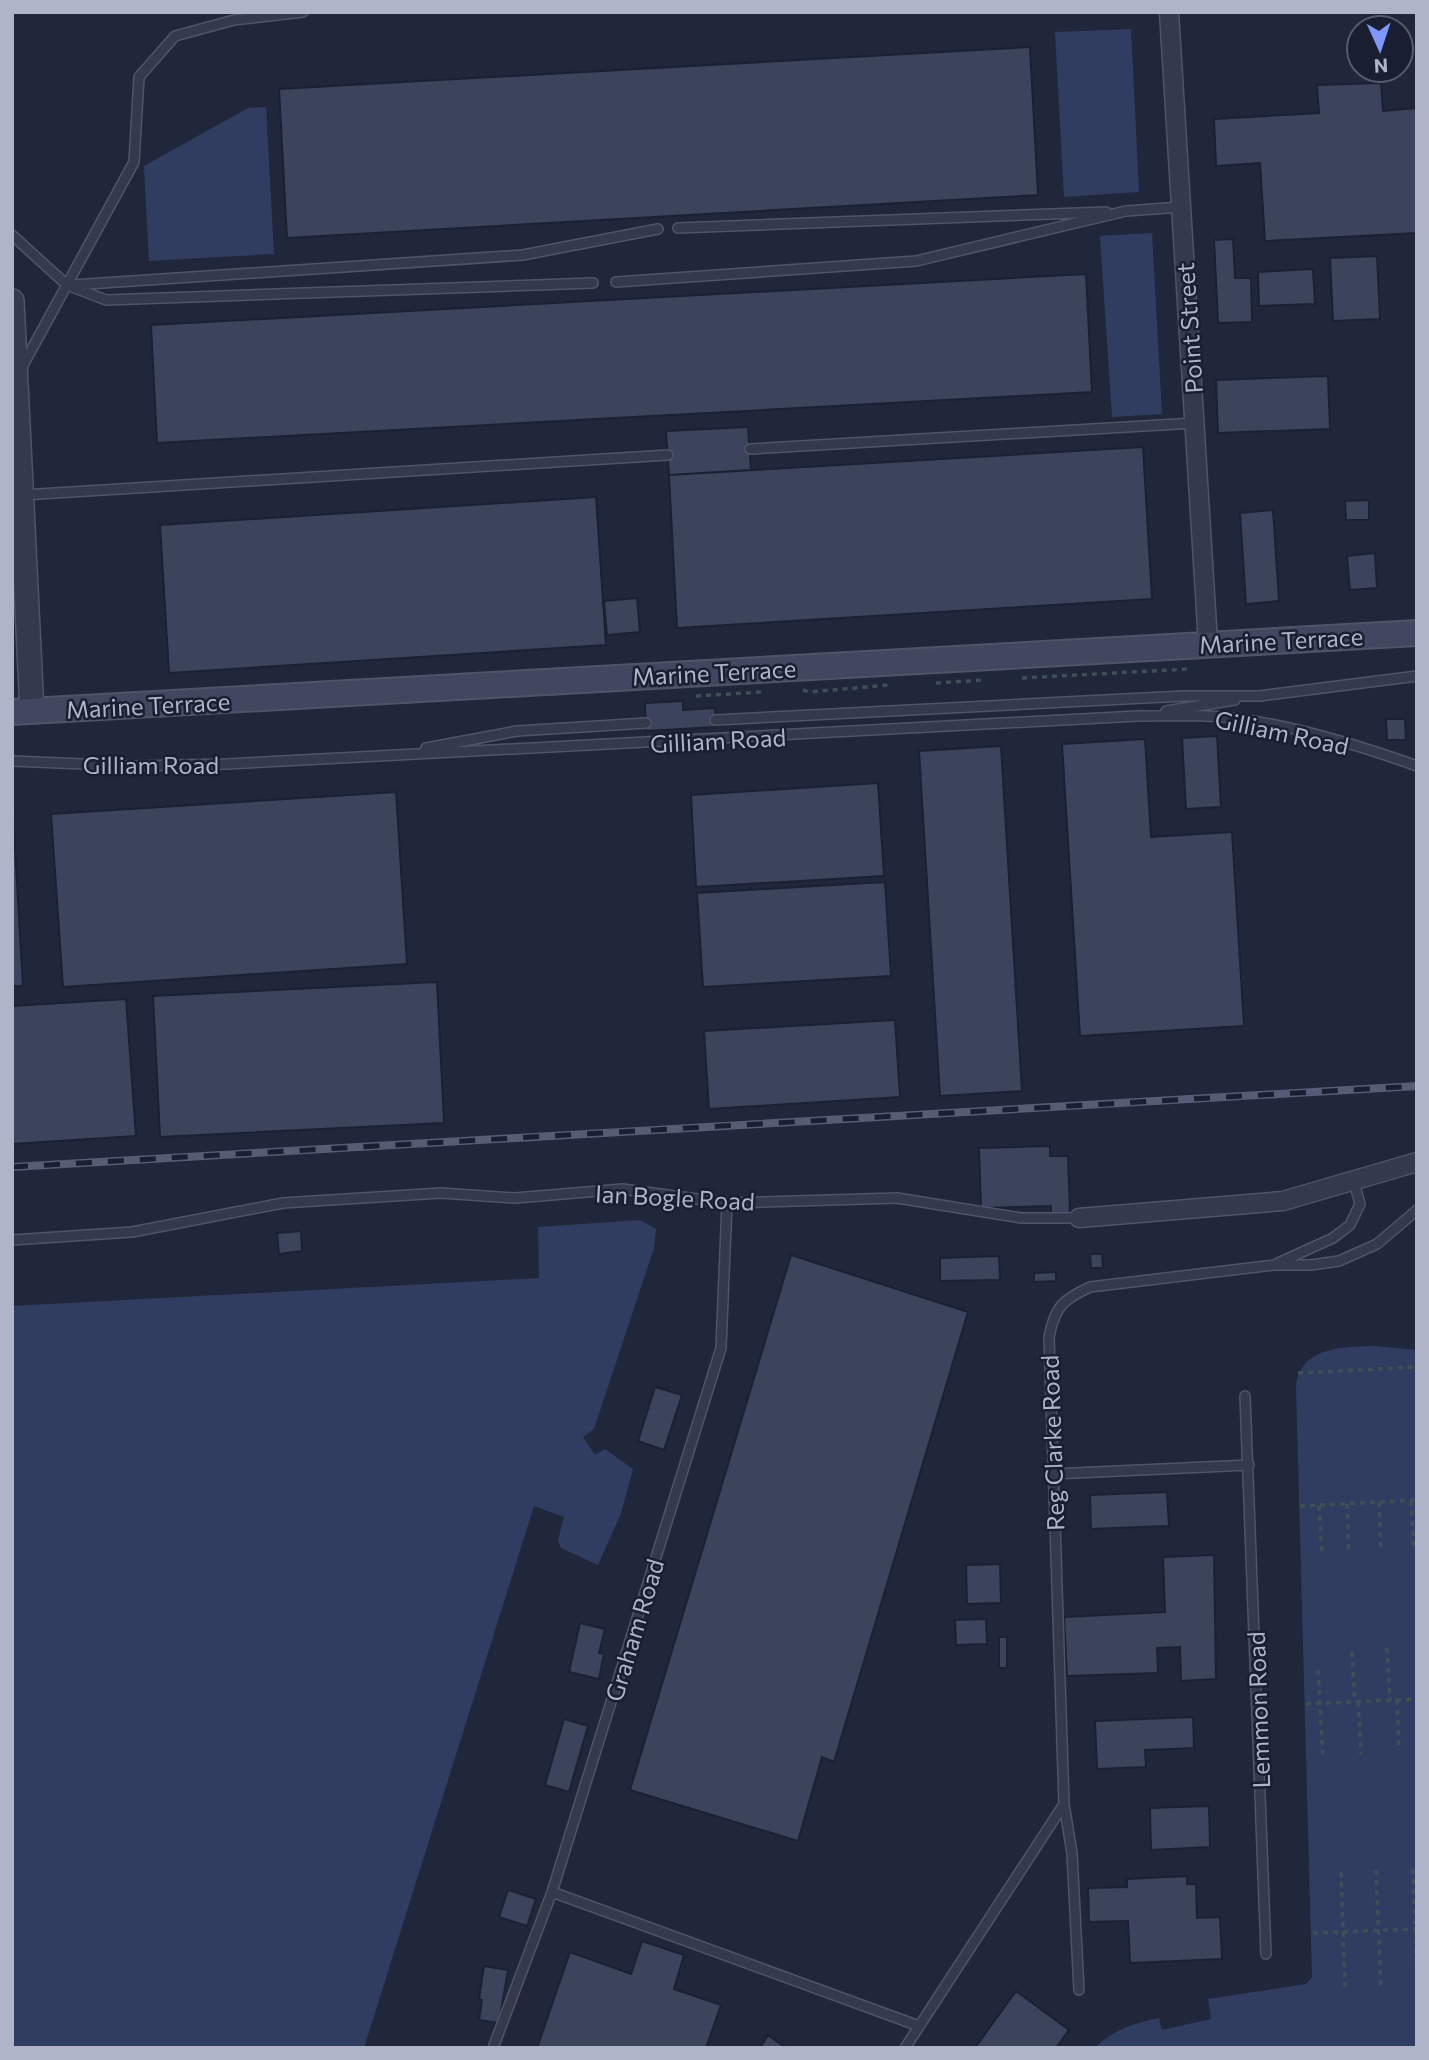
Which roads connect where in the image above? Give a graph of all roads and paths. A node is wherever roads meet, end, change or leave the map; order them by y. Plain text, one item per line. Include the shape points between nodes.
1 (303, 12) edge
2 (1170, 12) edge
3 (1181, 207) junction
4 (1126, 211) junction
5 (678, 228) dead end
6 (658, 229) dead end
7 (12, 235) edge
8 (615, 282) dead end
9 (593, 283) dead end
10 (66, 285) junction
11 (12, 301) edge
12 (16, 377) junction
13 (1195, 423) junction
14 (750, 449) dead end
15 (667, 455) dead end
16 (22, 495) junction
17 (1417, 633) edge
18 (1208, 643) junction
19 (1417, 676) edge
20 (1262, 696) junction
21 (22, 712) edge
22 (1138, 716) junction
23 (715, 720) dead end
24 (646, 723) dead end
25 (395, 753) junction
26 (12, 761) edge
27 (1417, 766) edge
28 (1417, 1162) edge
29 (1354, 1182) junction
30 (727, 1203) junction
31 (1417, 1210) edge
32 (1079, 1218) joint
33 (12, 1240) edge
34 (1274, 1265) junction
35 (1417, 1367) edge
36 (1298, 1373) dead end
37 (1245, 1396) dead end
38 (1249, 1465) junction
39 (1053, 1474) junction
40 (1411, 1500) junction
41 (1417, 1500) edge
42 (1379, 1502) junction
43 (1347, 1504) junction
44 (1319, 1505) junction
45 (1300, 1506) dead end
46 (1414, 1551) dead end
47 (1381, 1552) dead end
48 (1322, 1553) dead end
49 (1349, 1553) dead end
50 (1387, 1648) dead end
51 (1352, 1651) dead end
52 (1318, 1670) dead end
53 (1417, 1699) edge
54 (1390, 1700) junction
55 (1397, 1700) junction
56 (1356, 1702) junction
57 (1320, 1703) junction
58 (1306, 1704) dead end
59 (1399, 1750) dead end
60 (1361, 1754) dead end
61 (1323, 1758) dead end
62 (1064, 1804) junction
63 (1413, 1869) dead end
64 (1376, 1870) dead end
65 (1341, 1872) dead end
66 (552, 1892) junction
67 (1416, 1929) edge
68 (1379, 1930) junction
69 (1343, 1932) junction
70 (1313, 1933) dead end
71 (1266, 1954) dead end
72 (1417, 1984) edge
73 (1346, 1989) dead end
74 (1381, 1989) dead end
75 (1079, 1990) dead end
76 (919, 2026) junction
77 (493, 2048) edge
78 (905, 2048) edge

1 - 10 lane via 234,20 175,36 139,77 134,162
2 - 3 street, Point Street
3 - 4 lane
3 - 13 street, Point Street
4 - 5 lane
4 - 8 lane via 916,261
6 - 10 lane via 523,255
7 - 10 lane
9 - 10 lane via 106,300
10 - 12 lane
11 - 12 street
12 - 16 street
13 - 14 lane
13 - 18 street, Point Street
15 - 16 lane
16 - 21 street
17 - 18 main road, Marine Terrace
18 - 21 main road, Marine Terrace
19 - 20 lane
20 - 22 lane
20 - 23 lane
22 - 25 lane, Gilliam Road
22 - 27 lane, Gilliam Road via 1242,719
24 - 25 lane via 517,731
25 - 26 lane, Gilliam Road via 227,764
28 - 29 street, Ian Bogle Road
29 - 32 street, Ian Bogle Road via 1283,1202
29 - 34 lane via 1360,1204 1350,1225 1333,1238
30 - 32 lane, Ian Bogle Road via 897,1198 1021,1218
30 - 33 lane, Ian Bogle Road via 623,1189 515,1198 441,1193 283,1203 132,1232
30 - 66 lane, Graham Road via 722,1348
31 - 34 lane via 1360,1254 1311,1265
34 - 39 lane, Reg Clarke Road via 1090,1287 1069,1297 1054,1314 1049,1337
35 - 36 path
37 - 38 lane, Lemmon Road
38 - 39 lane
38 - 71 lane, Lemmon Road
39 - 62 lane, Reg Clarke Road
40 - 41 path
40 - 42 path
40 - 46 path
42 - 43 path
42 - 47 path
43 - 44 path
43 - 49 path
44 - 45 path
44 - 48 path
50 - 54 path
51 - 56 path
52 - 57 path
53 - 55 path
54 - 55 path
54 - 56 path
55 - 59 path
56 - 57 path
56 - 60 path
57 - 58 path
57 - 61 path
62 - 75 lane, Reg Clarke Road via 1072,1853
62 - 76 lane
63 - 67 path
64 - 68 path
65 - 69 path
66 - 76 lane
66 - 77 lane, Graham Road
67 - 68 path
67 - 72 path
68 - 69 path
68 - 74 path
69 - 70 path
69 - 73 path
76 - 78 lane

